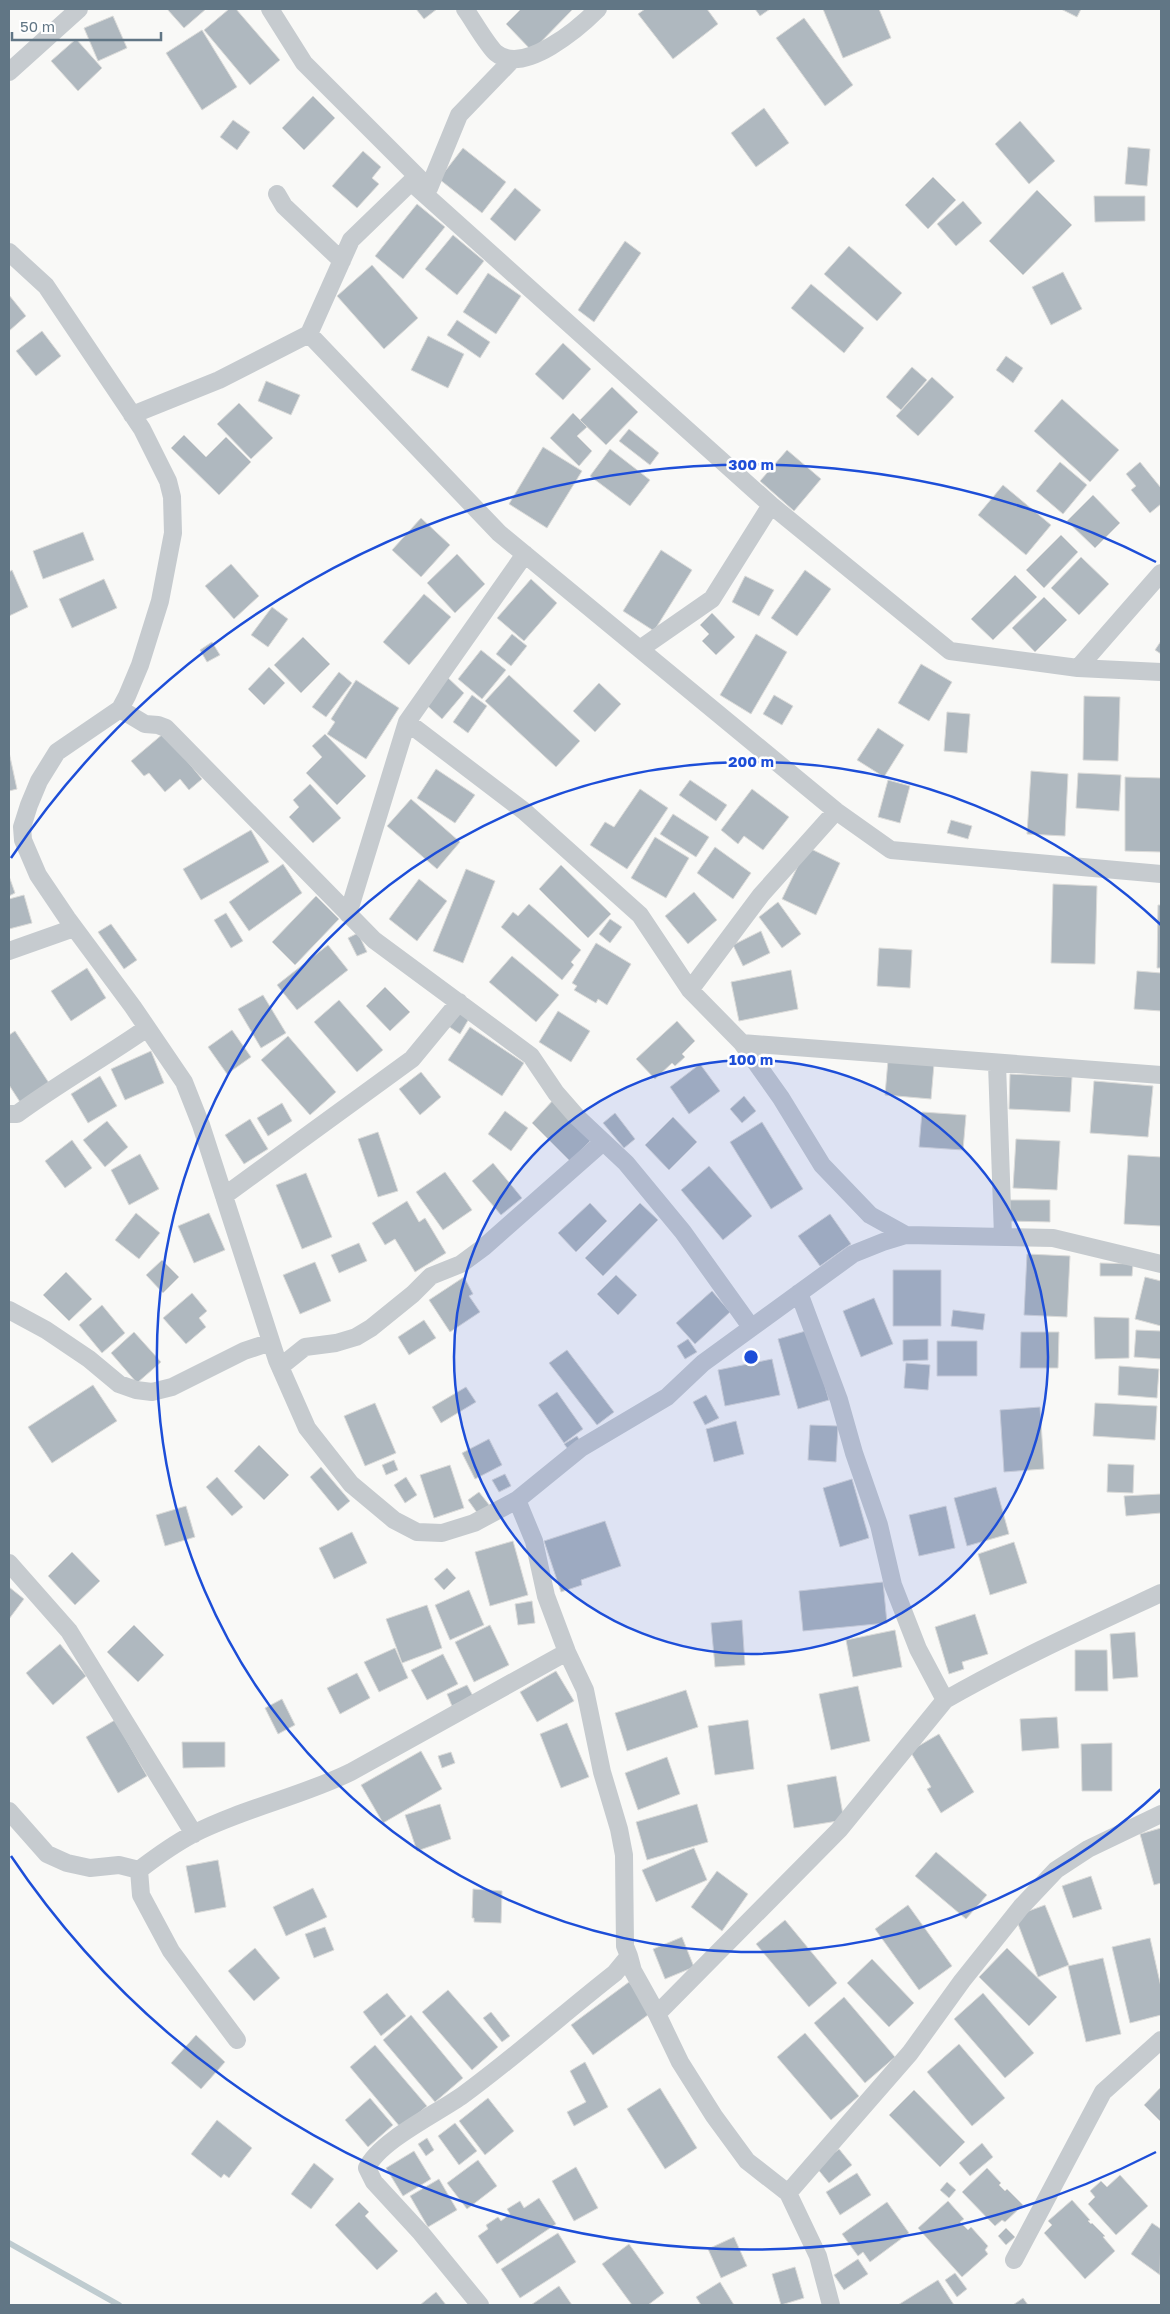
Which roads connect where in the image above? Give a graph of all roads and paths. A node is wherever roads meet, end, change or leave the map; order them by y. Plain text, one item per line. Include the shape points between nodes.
1 (79, 9) edge
2 (270, 9) edge
3 (465, 9) edge
4 (598, 9) edge
5 (513, 59) junction
6 (9, 72) edge
7 (411, 182) junction
8 (429, 188) junction
9 (278, 194) dead end
10 (9, 252) edge
11 (342, 262) junction
12 (310, 334) junction
13 (132, 415) junction
14 (771, 505) junction
15 (525, 554) junction
16 (1161, 573) edge
17 (640, 649) junction
18 (1078, 668) junction
19 (1161, 672) edge
20 (120, 709) junction
21 (407, 722) junction
22 (836, 811) junction
23 (1161, 874) edge
24 (348, 914) junction
25 (74, 928) junction
26 (9, 951) edge
27 (690, 990) junction
28 (459, 1002) junction
29 (147, 1028) junction
30 (742, 1043) junction
31 (997, 1064) junction
32 (1161, 1075) edge
33 (9, 1114) edge
34 (603, 1142) junction
35 (224, 1196) junction
36 (906, 1235) junction
37 (1004, 1236) junction
38 (1161, 1264) edge
39 (799, 1293) junction
40 (9, 1310) edge
41 (751, 1328) junction
42 (271, 1342) junction
43 (280, 1367) junction
44 (517, 1500) junction
45 (9, 1563) edge
46 (1161, 1593) edge
47 (567, 1652) junction
48 (945, 1700) junction
49 (9, 1811) edge
50 (1161, 1814) edge
51 (194, 1834) junction
52 (139, 1870) junction
53 (629, 1956) junction
54 (657, 2014) junction
55 (237, 2040) dead end
56 (1161, 2040) edge
57 (788, 2193) junction
58 (1014, 2260) dead end
59 (480, 2305) edge
60 (831, 2305) edge

1 - 6 street
2 - 8 street via 304,63
3 - 5 street via 497,53
4 - 5 street via 555,44 532,56
5 - 8 street via 459,115
7 - 8 street
7 - 11 street via 351,240
7 - 14 street
9 - 11 street via 284,206
10 - 13 street via 46,286
11 - 12 street
12 - 13 street via 219,380
12 - 15 street via 499,533
13 - 20 street via 168,481 174,533 160,601 140,665
14 - 17 street via 712,599
14 - 18 street via 950,651
15 - 17 street
15 - 21 street
16 - 18 street
17 - 22 street
18 - 19 street
20 - 24 street via 145,724 166,728
20 - 25 street via 57,752 39,781 22,827 23,840 38,875
21 - 24 street
21 - 27 street via 524,811 640,915
22 - 23 street via 890,850
22 - 27 street via 761,895
24 - 28 street via 374,940
25 - 26 street
25 - 29 street
27 - 30 street
28 - 34 street via 531,1056 562,1099
28 - 35 street via 412,1059
29 - 33 street via 17,1114
29 - 35 street via 184,1082
30 - 31 street
30 - 36 street via 782,1098 822,1165 870,1215
31 - 32 street
31 - 37 street
34 - 41 street via 626,1163 683,1232
34 - 43 street via 484,1247 461,1264 431,1276 371,1328 336,1343 305,1347
35 - 42 street
36 - 37 street
36 - 39 street via 853,1254
37 - 38 street via 1053,1238
39 - 41 street
39 - 48 street via 839,1400 879,1525 893,1584 918,1649
40 - 42 street via 89,1359 119,1384 152,1392 172,1388 244,1350
41 - 44 street via 703,1363 667,1397 581,1448
42 - 43 street
43 - 44 street via 307,1428 351,1484 394,1520 417,1532 442,1533 474,1523
44 - 47 street via 534,1541 546,1596
45 - 51 street via 69,1631
46 - 48 street via 982,1678
47 - 51 street via 323,1786
47 - 53 street via 585,1690 624,1856
48 - 54 street via 838,1830
49 - 52 street via 47,1854 90,1868 119,1866
50 - 57 street via 1088,1849 1056,1870 1020,1907 910,2053
51 - 52 street
52 - 55 street via 141,1895 171,1951
53 - 54 street via 633,1972
53 - 59 street via 615,1973 463,2095 384,2147 367,2168 374,2182
54 - 57 street via 680,2062 747,2162
56 - 58 street via 1103,2092
57 - 60 street via 818,2256

